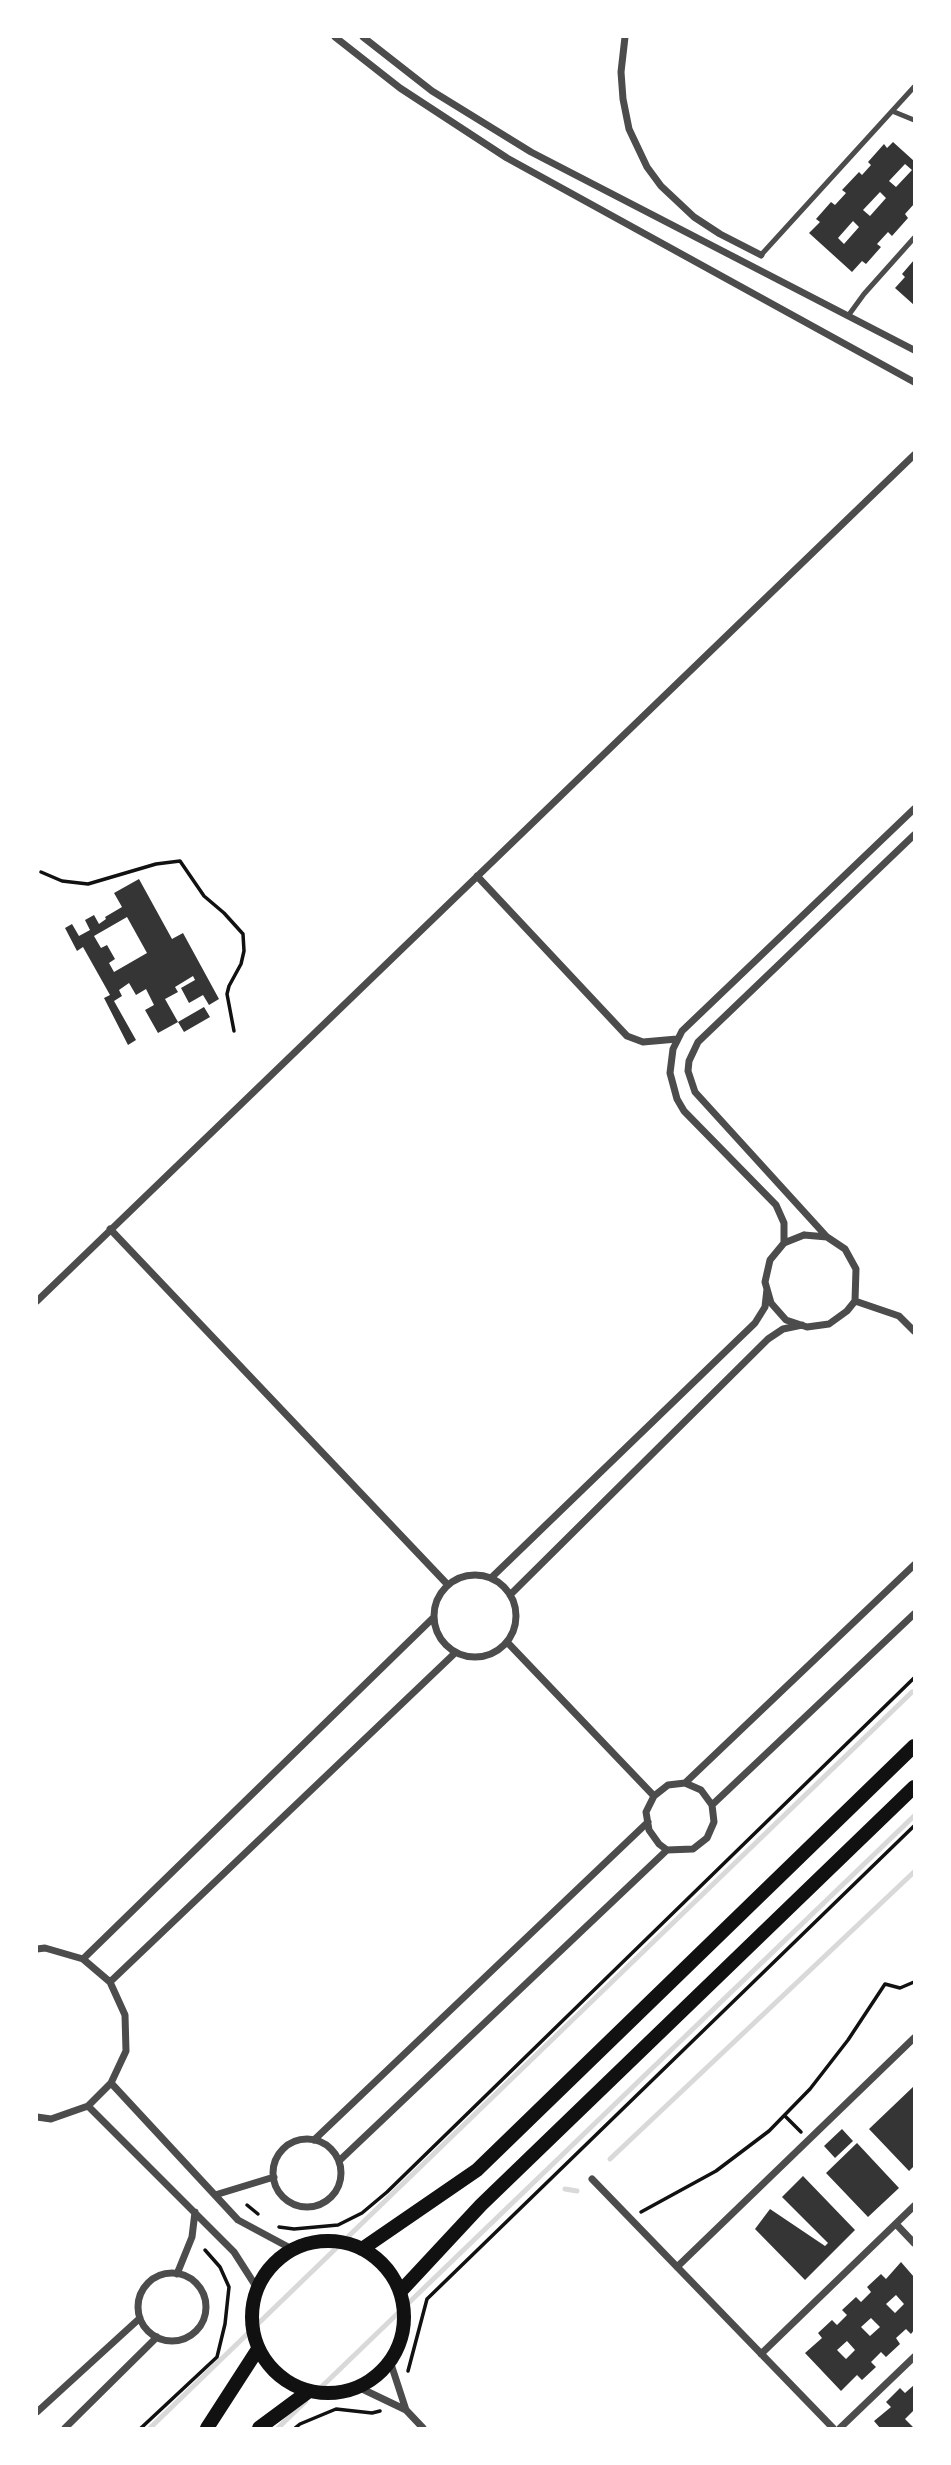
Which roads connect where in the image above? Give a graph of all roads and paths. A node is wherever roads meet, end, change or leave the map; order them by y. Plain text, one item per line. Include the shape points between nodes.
1 (335, 37) edge
2 (363, 37) edge
3 (625, 37) edge
4 (914, 87) edge
5 (892, 111) junction
6 (914, 120) edge
7 (914, 238) edge
8 (761, 255) joint
9 (848, 316) junction
10 (914, 350) edge
11 (914, 382) edge
12 (914, 455) edge
13 (914, 809) edge
14 (914, 835) edge
15 (41, 872) dead end
16 (477, 876) junction
17 (234, 1031) dead end
18 (677, 1039) junction
19 (110, 1229) junction
20 (827, 1237) junction
21 (784, 1243) junction
22 (767, 1289) junction
23 (37, 1301) edge
24 (855, 1301) junction
25 (802, 1325) junction
26 (914, 1331) edge
27 (914, 1565) edge
28 (491, 1578) junction
29 (448, 1585) junction
30 (510, 1595) junction
31 (914, 1614) edge
32 (433, 1618) junction
33 (507, 1642) junction
34 (455, 1653) junction
35 (914, 1678) edge
36 (914, 1746) edge
37 (685, 1783) junction
38 (914, 1787) edge
39 (654, 1796) junction
40 (712, 1805) junction
41 (648, 1822) junction
42 (914, 1826) edge
43 (667, 1850) junction
44 (37, 1950) edge
45 (83, 1959) junction
46 (110, 1982) junction
47 (914, 1982) edge
48 (914, 2038) edge
49 (111, 2083) junction
50 (88, 2106) junction
51 (785, 2116) junction
52 (37, 2117) edge
53 (314, 2140) junction
54 (808, 2140) junction
55 (338, 2161) junction
56 (274, 2177) junction
57 (592, 2179) dead end
58 (215, 2195) junction
59 (247, 2205) dead end
60 (914, 2206) edge
61 (195, 2212) junction
62 (629, 2217) junction
63 (262, 2218) dead end
64 (896, 2224) junction
65 (270, 2225) dead end
66 (914, 2243) edge
67 (292, 2249) junction
68 (362, 2249) junction
69 (205, 2250) dead end
70 (677, 2266) junction
71 (177, 2274) junction
72 (257, 2288) junction
73 (400, 2292) junction
74 (140, 2318) junction
75 (157, 2337) junction
76 (258, 2349) junction
77 (761, 2354) junction
78 (914, 2357) edge
79 (390, 2361) junction
80 (358, 2387) junction
81 (309, 2391) junction
82 (402, 2397) junction
83 (392, 2404) junction
84 (406, 2410) junction
85 (37, 2412) edge
86 (65, 2428) edge
87 (141, 2428) edge
88 (207, 2428) edge
89 (260, 2428) edge
90 (295, 2428) edge
91 (423, 2428) edge
92 (833, 2428) edge
93 (840, 2428) edge

1 - 11 street via 400,88 507,158
2 - 9 street via 432,91 521,146
3 - 8 street via 623,99 629,129 647,167 694,217
4 - 5 lane
5 - 6 lane
5 - 8 lane
7 - 9 lane
9 - 10 street
12 - 16 street
13 - 18 street
14 - 20 street via 698,1042 689,1061 695,1092
15 - 17 path via 62,881 88,884 180,861 204,896 243,934 241,964 227,994
16 - 18 street via 626,1035 643,1042
16 - 19 street
18 - 21 street via 670,1059 677,1099 776,1205 784,1223
19 - 23 street
19 - 29 street
20 - 21 street via 804,1235
20 - 24 street via 845,1249 856,1269
21 - 22 street via 770,1260
22 - 25 street via 771,1303 786,1320
22 - 28 street via 765,1307 755,1323
24 - 25 street via 829,1324
24 - 26 street via 899,1316
25 - 30 street via 783,1329 768,1339
27 - 37 street
28 - 29 street via 474,1575
28 - 30 street
29 - 32 street via 435,1602
30 - 33 street via 515,1627
31 - 40 street
32 - 34 street via 437,1635
32 - 45 street
33 - 34 street via 495,1653 478,1658
33 - 39 street
34 - 46 street
35 - 65 path via 371,2206 338,2225 294,2229
36 - 68 main road via 477,2170
37 - 39 street via 668,1785
37 - 40 street via 701,1790
38 - 73 main road via 481,2205
39 - 41 street via 646,1812
40 - 43 street via 714,1822 707,1838 693,1849
41 - 43 street via 649,1830
41 - 53 street
42 - 82 path via 427,2299 408,2373 411,2390
43 - 55 street
44 - 45 street
45 - 46 street
46 - 49 street via 125,2015 125,2051
47 - 51 path via 900,1988 885,1984 848,2040
48 - 54 street
49 - 50 street
49 - 58 street
50 - 52 street via 51,2119
50 - 61 street
51 - 54 path
51 - 62 path via 716,2171
53 - 55 street via 332,2151
53 - 56 street via 293,2141 284,2148 274,2166
54 - 70 street
55 - 56 street via 341,2172 334,2194 314,2206 292,2203 282,2196
56 - 58 street
57 - 62 street
58 - 67 street via 238,2220
59 - 63 path
60 - 64 street
61 - 71 street via 192,2237
61 - 72 street via 234,2252
62 - 70 street
64 - 66 street
64 - 77 street
67 - 68 main road via 327,2240
67 - 72 main road via 279,2256
68 - 73 main road via 392,2275
69 - 87 path via 229,2287 217,2357
70 - 77 street
71 - 74 street via 150,2280 138,2300
71 - 75 street via 201,2289 203,2320 197,2330 178,2340
72 - 76 main road via 251,2324
73 - 79 main road via 405,2323
74 - 75 street
74 - 85 street
75 - 86 street
76 - 81 main road via 272,2371
76 - 88 main road
77 - 92 street
78 - 93 street
79 - 80 main road
79 - 82 street
80 - 81 main road via 342,2393
80 - 83 street
81 - 89 main road
82 - 84 street
83 - 84 street
83 - 90 path via 372,2413 336,2409
84 - 91 street

